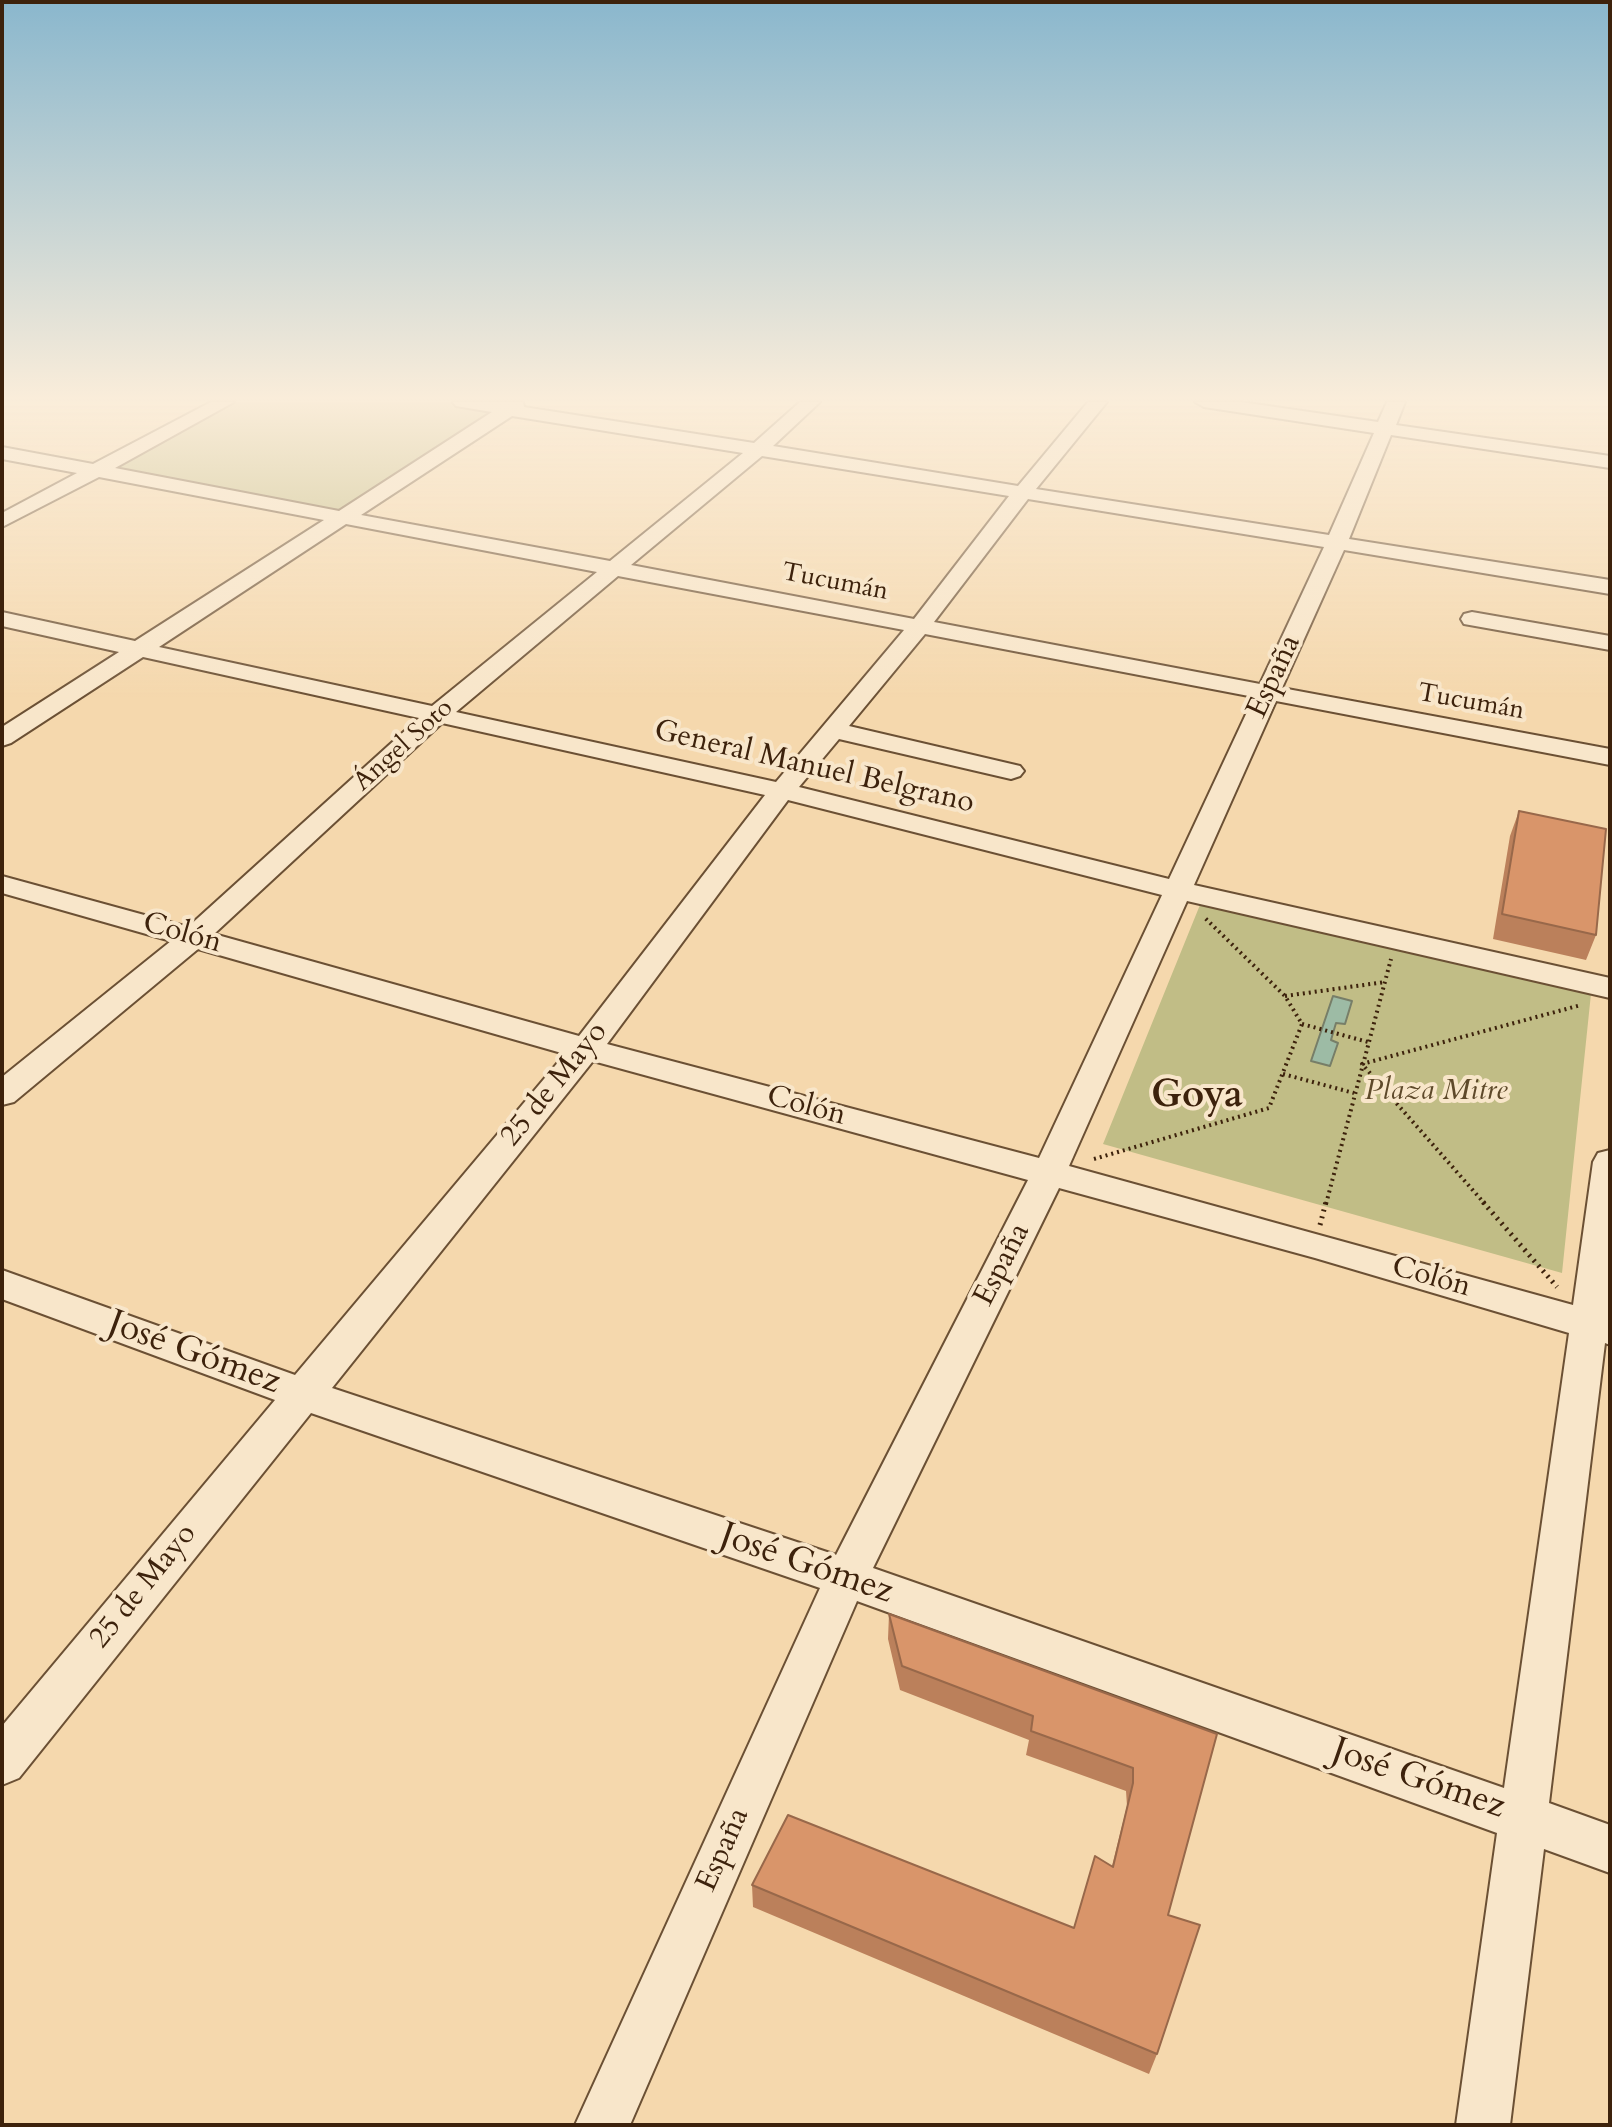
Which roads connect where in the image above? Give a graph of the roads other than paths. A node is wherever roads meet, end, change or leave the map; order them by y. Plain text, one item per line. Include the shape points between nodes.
1 (40, 501) edge
2 (250, 501) edge
3 (370, 501) edge
4 (695, 501) edge
5 (1016, 501) edge
6 (1073, 501) edge
7 (1354, 501) edge
8 (343, 519) junction
9 (2, 521) edge
10 (1336, 544) junction
11 (611, 569) junction
12 (1610, 587) edge
13 (2, 619) edge
14 (1472, 619) dead end
15 (919, 627) junction
16 (1610, 643) edge
17 (136, 650) junction
18 (1267, 694) junction
19 (438, 714) junction
20 (833, 730) junction
21 (2, 738) edge
22 (1610, 757) edge
23 (1011, 771) dead end
24 (782, 791) junction
25 (2, 884) edge
26 (1177, 890) junction
27 (194, 937) junction
28 (1603, 994) edge
29 (586, 1049) junction
30 (2, 1094) edge
31 (1610, 1162) edge
32 (1050, 1171) junction
33 (2, 1284) edge
34 (1600, 1328) edge
35 (302, 1394) junction
36 (846, 1578) junction
37 (2, 1762) edge
38 (1524, 1818) junction
39 (1610, 1849) edge
40 (602, 2125) edge
41 (1483, 2125) edge

1 - 9 street
2 - 8 street, Tucumán
3 - 8 street
4 - 11 street, Ángel Soto
5 - 15 street, 25 de Mayo
6 - 10 street
7 - 10 street, España
8 - 11 street, Tucumán
8 - 17 street
10 - 12 street
10 - 18 street, España
11 - 15 street, Tucumán
11 - 19 street, Ángel Soto
13 - 17 street, General Manuel Belgrano
14 - 16 street
15 - 18 street, Tucumán
15 - 20 street, 25 de Mayo
17 - 19 street, General Manuel Belgrano
17 - 21 street
18 - 22 street, Tucumán
18 - 26 street, España
19 - 24 street, General Manuel Belgrano
19 - 27 street, Ángel Soto
20 - 23 street
20 - 24 street, 25 de Mayo
24 - 26 street, General Manuel Belgrano
24 - 29 street, 25 de Mayo
25 - 27 street, Colón
26 - 28 street, General Manuel Belgrano
26 - 32 street, España
27 - 29 street, Colón
27 - 30 street, Ángel Soto
29 - 32 street, Colón
29 - 35 street, 25 de Mayo
31 - 34 street
32 - 34 street, Colón
32 - 36 street, España
33 - 35 street, José Gómez
34 - 38 street
35 - 36 street, José Gómez
35 - 37 street, 25 de Mayo
36 - 38 street, José Gómez
36 - 40 street, España
38 - 39 street, José Gómez
38 - 41 street

